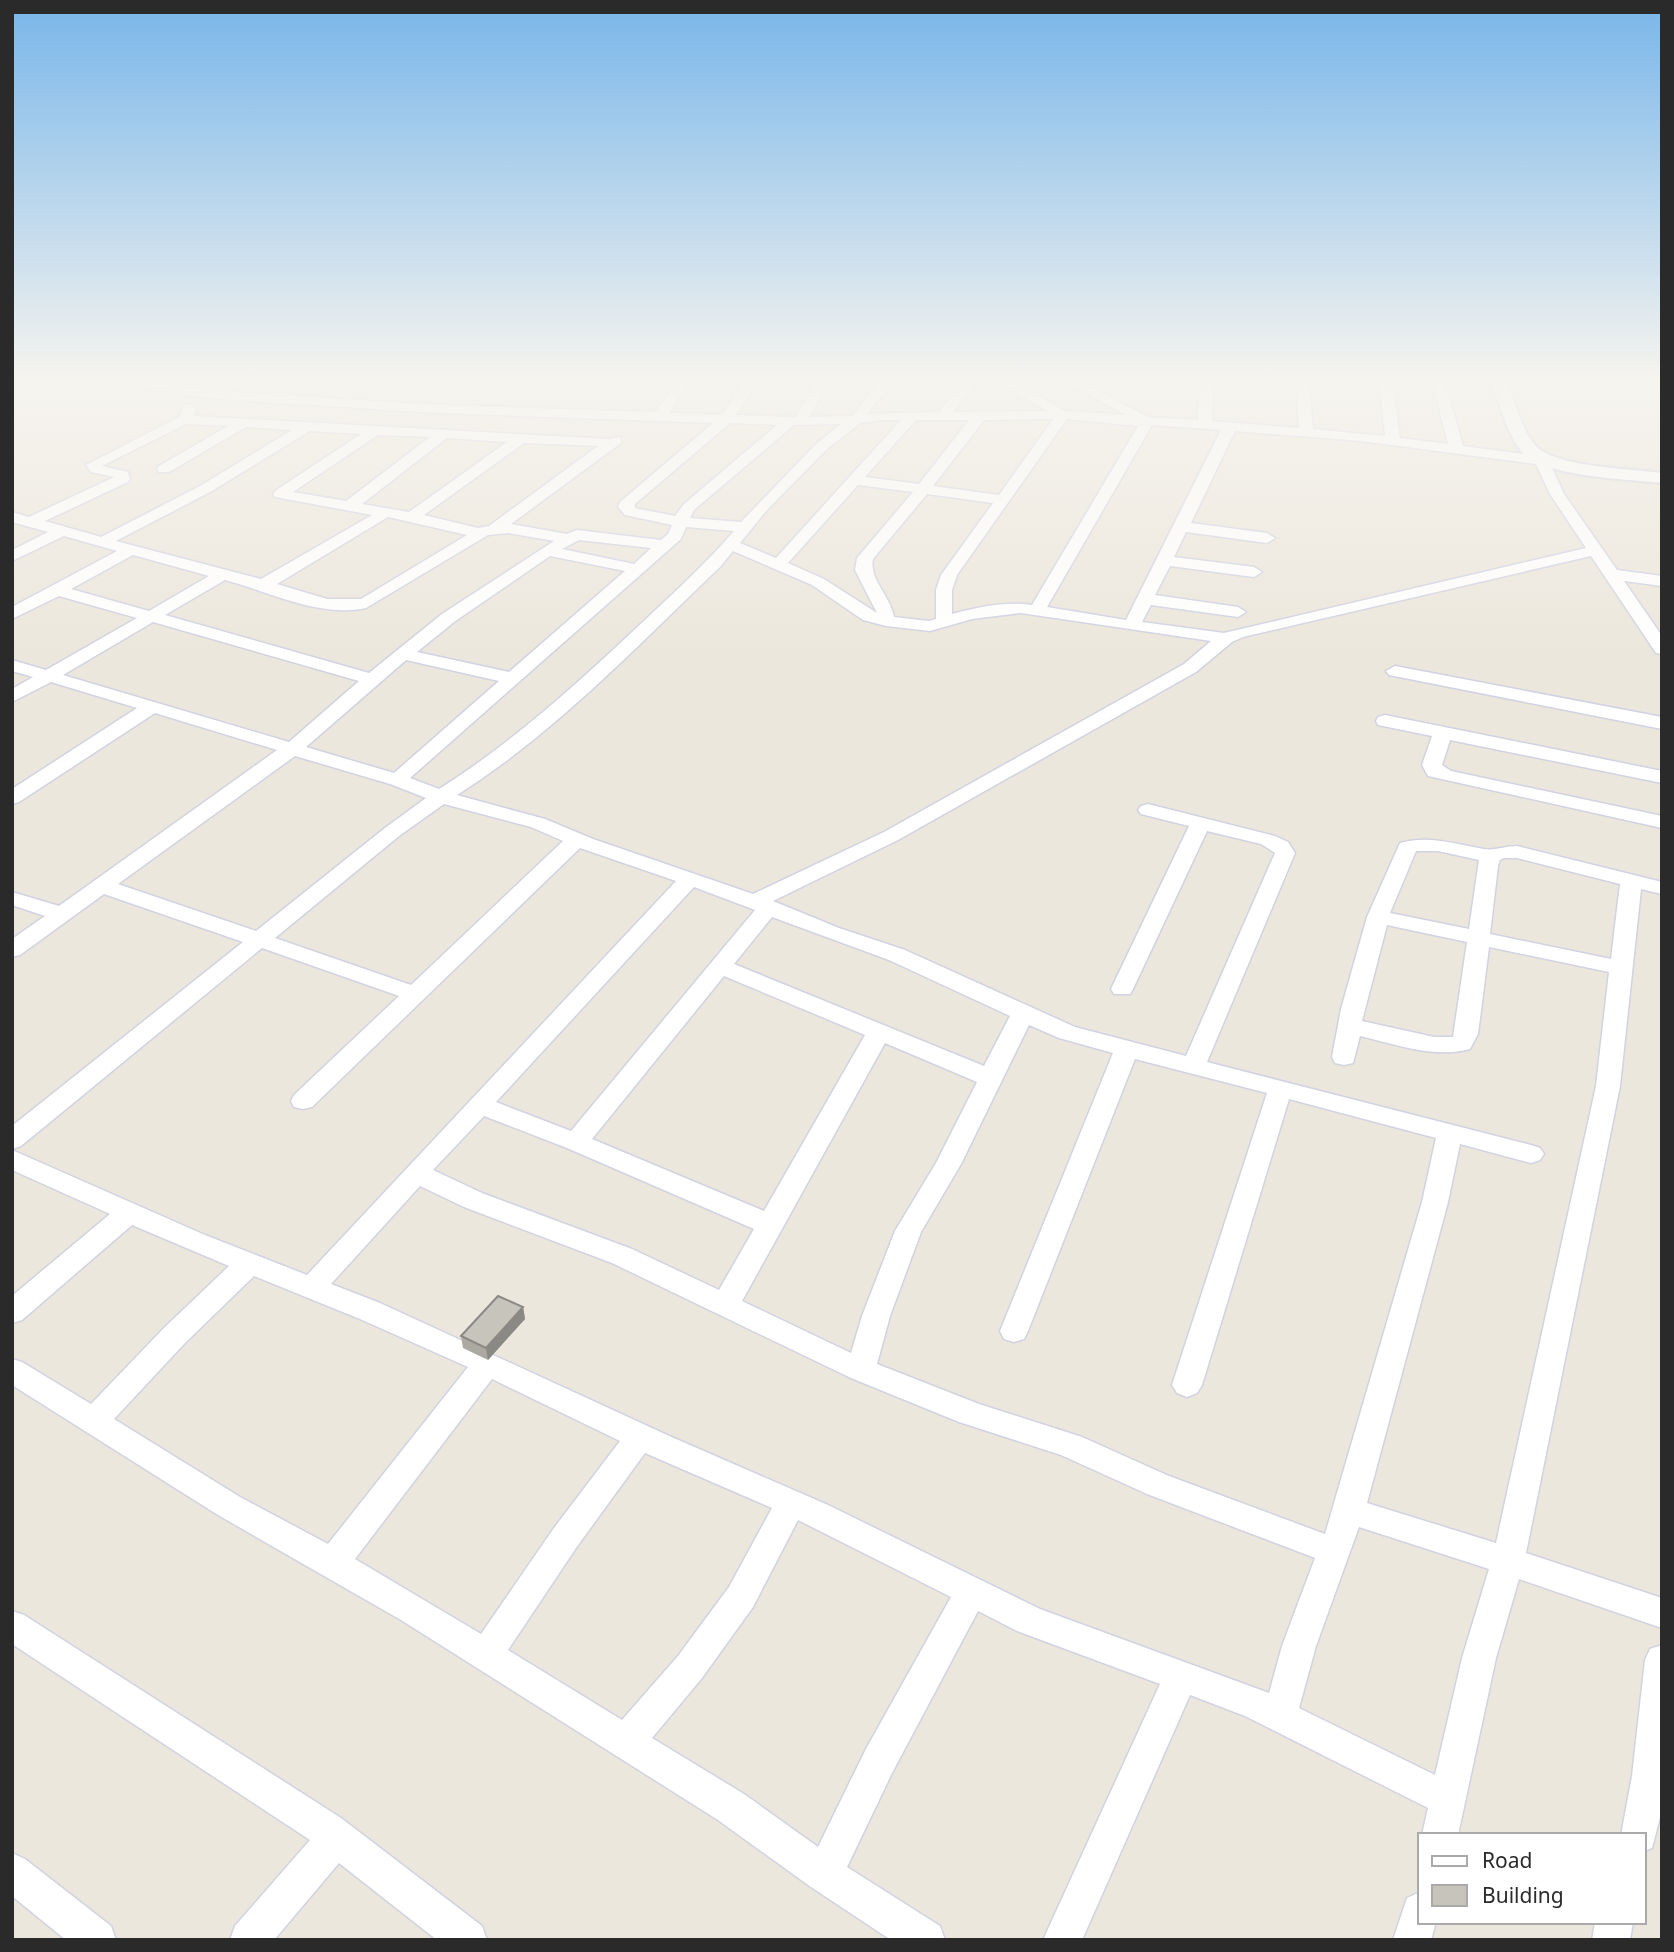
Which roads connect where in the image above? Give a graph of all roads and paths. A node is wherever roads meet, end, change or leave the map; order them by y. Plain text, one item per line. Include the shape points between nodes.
1 (110, 472) edge
2 (232, 472) edge
3 (313, 472) edge
4 (393, 472) edge
5 (474, 472) edge
6 (572, 472) edge
7 (663, 472) edge
8 (732, 472) edge
9 (797, 472) edge
10 (863, 472) edge
11 (937, 472) edge
12 (1024, 472) edge
13 (1120, 472) edge
14 (1207, 472) edge
15 (1547, 472) edge
16 (1623, 472) edge
17 (1662, 478) edge
18 (856, 480) junction
19 (923, 490) junction
20 (1002, 500) junction
21 (349, 506) junction
22 (385, 513) junction
23 (12, 517) edge
24 (412, 517) junction
25 (31, 522) junction
26 (682, 522) junction
27 (1180, 526) junction
28 (744, 527) junction
29 (495, 528) junction
30 (62, 531) junction
31 (479, 533) junction
32 (1267, 538) dead end
33 (568, 539) junction
34 (102, 542) junction
35 (663, 545) junction
36 (732, 545) junction
37 (131, 550) junction
38 (1597, 550) junction
39 (547, 551) junction
40 (12, 556) edge
41 (1164, 560) junction
42 (779, 564) junction
43 (637, 569) junction
44 (1254, 572) dead end
45 (1610, 574) junction
46 (223, 575) junction
47 (1662, 581) edge
48 (263, 585) junction
49 (57, 590) junction
50 (1145, 599) junction
51 (1038, 610) junction
52 (1238, 612) dead end
53 (12, 614) edge
54 (152, 616) junction
55 (886, 621) junction
56 (944, 622) junction
57 (1132, 626) junction
58 (1226, 638) junction
59 (1662, 649) edge
60 (403, 654) junction
61 (12, 665) edge
62 (1395, 671) dead end
63 (50, 676) junction
64 (511, 678) junction
65 (372, 679) junction
66 (12, 698) edge
67 (152, 707) junction
68 (1385, 721) dead end
69 (1662, 723) edge
70 (1443, 733) junction
71 (293, 748) junction
72 (1662, 776) edge
73 (397, 780) junction
74 (441, 797) junction
75 (12, 798) edge
76 (1148, 810) dead end
77 (1662, 822) edge
78 (1201, 823) junction
79 (577, 839) junction
80 (1490, 857) junction
81 (690, 878) junction
82 (1631, 880) junction
83 (103, 886) junction
84 (1662, 888) edge
85 (12, 898) edge
86 (762, 904) junction
87 (63, 915) junction
88 (1378, 917) junction
89 (1479, 939) junction
90 (260, 942) junction
91 (12, 950) edge
92 (722, 967) junction
93 (1621, 968) junction
94 (1122, 989) dead end
95 (416, 994) junction
96 (1023, 1013) junction
97 (1350, 1026) junction
98 (879, 1032) junction
99 (1127, 1049) junction
100 (1344, 1057) dead end
101 (1193, 1067) junction
102 (990, 1077) junction
103 (1280, 1090) junction
104 (303, 1101) dead end
105 (480, 1105) junction
106 (1449, 1134) junction
107 (12, 1140) edge
108 (576, 1142) junction
109 (1531, 1154) dead end
110 (12, 1158) edge
111 (416, 1173) junction
112 (130, 1212) junction
113 (771, 1225) junction
114 (249, 1264) junction
115 (311, 1288) junction
116 (725, 1305) junction
117 (12, 1312) edge
118 (1014, 1331) dead end
119 (487, 1364) junction
120 (12, 1370) edge
121 (860, 1370) junction
122 (1187, 1385) dead end
123 (94, 1420) junction
124 (640, 1437) junction
125 (791, 1503) junction
126 (1349, 1511) junction
127 (1334, 1551) junction
128 (1507, 1561) junction
129 (333, 1563) junction
130 (972, 1591) junction
131 (1662, 1613) edge
132 (12, 1626) edge
133 (485, 1656) junction
134 (1662, 1660) edge
135 (1181, 1676) junction
136 (1280, 1716) junction
137 (626, 1742) junction
138 (1447, 1799) junction
139 (1440, 1833) edge
140 (1639, 1833) edge
141 (336, 1838) junction
142 (12, 1872) edge
143 (824, 1874) junction
144 (1418, 1918) edge
145 (460, 1937) edge
146 (97, 1940) edge
147 (249, 1940) edge
148 (926, 1940) edge
149 (1062, 1940) edge
150 (1412, 1940) edge

1 - 25 street via 124,479
2 - 34 street
3 - 21 street via 280,494
4 - 21 street
5 - 24 street
6 - 29 street
7 - 26 street via 626,507 630,512
8 - 26 street via 689,507
9 - 28 street
10 - 18 street
11 - 19 street
12 - 20 street
13 - 51 street
14 - 27 street
15 - 38 street via 1557,494
16 - 17 street
18 - 19 street
18 - 42 street
19 - 20 street
19 - 55 street via 865,558 863,570 881,598
20 - 56 street via 949,575
21 - 22 street
22 - 24 street
22 - 48 street
23 - 25 street
24 - 31 street
25 - 30 street
26 - 28 street
26 - 35 street via 675,536
27 - 32 street
27 - 41 street
28 - 36 street
29 - 31 street
29 - 33 street
30 - 34 street
30 - 40 street
31 - 48 street via 355,607
33 - 35 street via 587,535
33 - 39 street
34 - 37 street
35 - 43 street
36 - 42 street
36 - 74 street via 586,685 493,764
37 - 46 street
37 - 49 street
38 - 45 street
38 - 58 street via 1280,621
39 - 43 street
39 - 60 street via 464,606
41 - 44 street
41 - 50 street
42 - 55 street via 818,582 869,616
43 - 64 street
45 - 47 street
45 - 59 street
46 - 48 street
46 - 54 street
49 - 53 street
49 - 54 street
50 - 52 street
50 - 57 street
51 - 56 street via 993,610
51 - 57 street
54 - 63 street
54 - 65 street
55 - 56 street via 914,626
57 - 58 street
58 - 86 street via 1178,675
60 - 64 street
60 - 65 street
61 - 63 street
62 - 69 street
63 - 66 street
63 - 67 street
64 - 73 street
65 - 71 street
67 - 71 street
67 - 75 street
68 - 70 street
70 - 72 street
70 - 77 street via 1432,765 1435,772
71 - 73 street
71 - 83 street
73 - 74 street
74 - 79 street
74 - 90 street
76 - 78 street
78 - 94 street
78 - 101 street via 1268,840 1285,853
79 - 81 street
79 - 95 street
80 - 82 street via 1517,852
80 - 88 street via 1432,844 1407,847
80 - 89 street
81 - 86 street
81 - 105 street
82 - 84 street
82 - 93 street
83 - 87 street
83 - 90 street
85 - 87 street
86 - 92 street
86 - 96 street via 897,955
87 - 91 street
88 - 89 street
88 - 97 street
89 - 93 street
89 - 97 street via 1462,1044 1434,1045
90 - 95 street
90 - 107 street
92 - 98 street
92 - 108 street
93 - 128 street via 1608,1086
95 - 104 street
96 - 99 street via 1067,1033
96 - 102 street
97 - 100 street
98 - 102 street
98 - 113 street
99 - 101 street
99 - 118 street
101 - 103 street
102 - 121 street via 948,1164 908,1231
103 - 106 street
103 - 122 street
105 - 108 street
105 - 111 street
106 - 109 street
106 - 126 street via 1435,1202
108 - 113 street
110 - 112 street
111 - 115 street
111 - 116 street via 473,1200 622,1256
112 - 114 street
112 - 117 street
113 - 116 street
114 - 115 street
114 - 123 street
115 - 119 street
116 - 121 street
119 - 124 street
119 - 129 street
120 - 123 street
121 - 127 street via 1071,1446 1158,1485
123 - 129 street via 229,1506
124 - 125 street
124 - 133 street
125 - 130 street
125 - 137 street via 741,1597 690,1667
126 - 127 street
126 - 128 street
127 - 136 street via 1299,1646
128 - 131 street
128 - 138 street
129 - 133 street
130 - 135 street via 1029,1620
130 - 143 street via 878,1761
132 - 141 street
133 - 137 street
134 - 140 street
135 - 136 street
135 - 149 street
136 - 138 street
137 - 143 street via 731,1807
138 - 139 street
141 - 145 street
141 - 147 street
142 - 146 street
143 - 148 street
144 - 150 street

